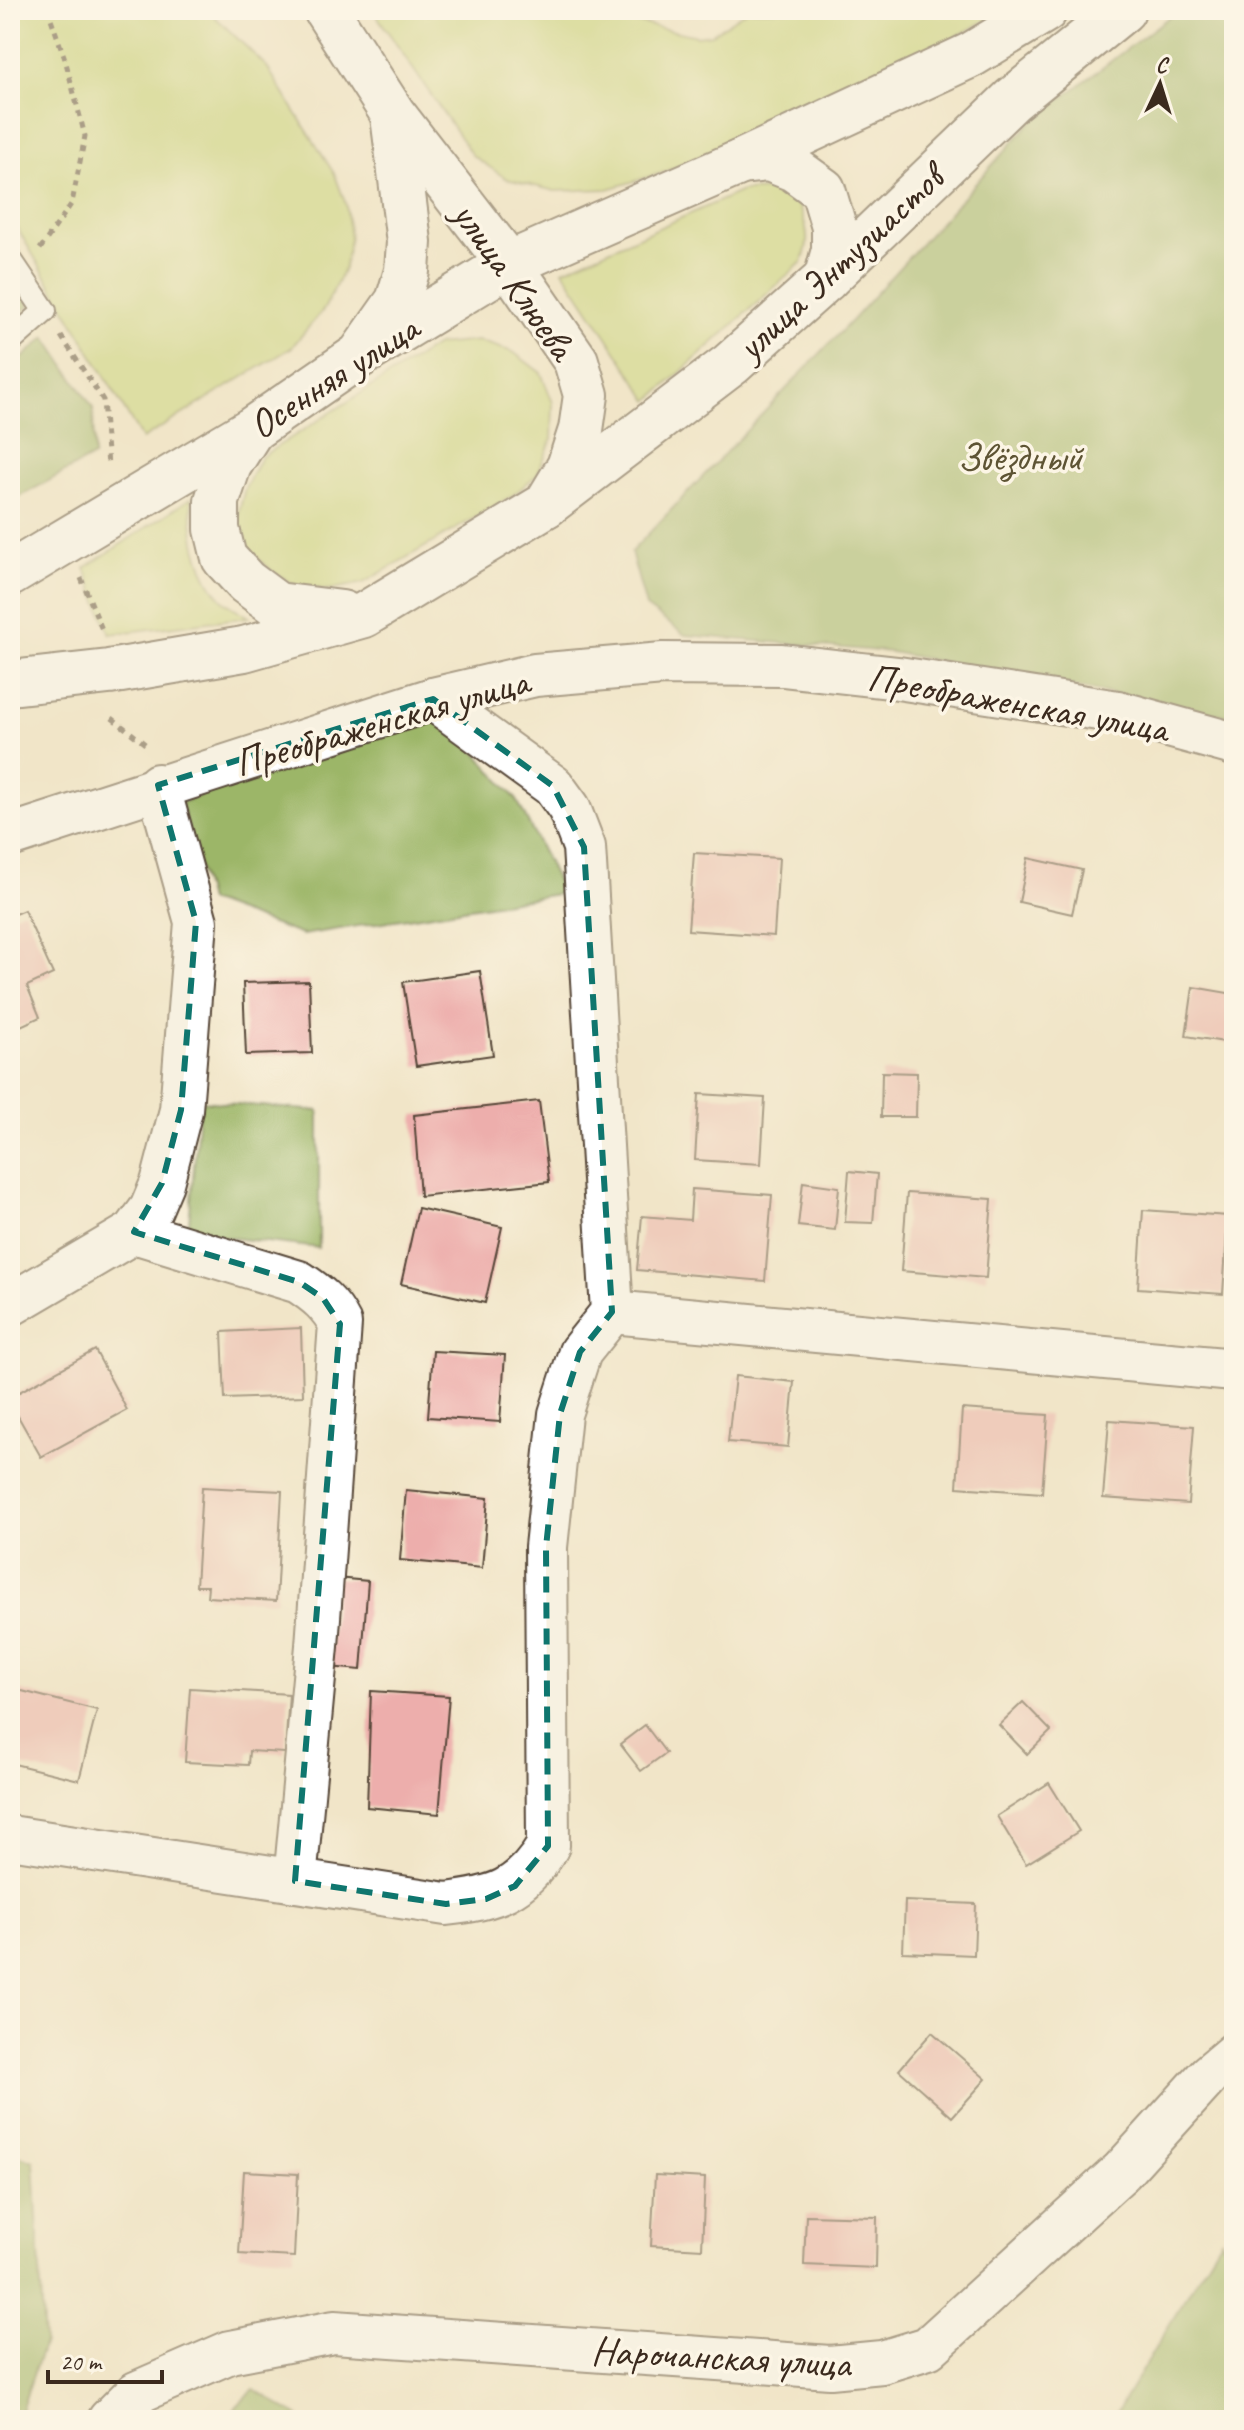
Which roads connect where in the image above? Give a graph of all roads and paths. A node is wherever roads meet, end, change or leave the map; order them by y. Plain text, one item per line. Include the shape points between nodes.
1 (48, 10) edge
2 (326, 10) edge
3 (1045, 10) edge
4 (1123, 10) edge
5 (393, 114) junction
6 (741, 162) junction
7 (10, 259) edge
8 (509, 264) junction
9 (826, 279) junction
10 (45, 311) junction
11 (10, 342) edge
12 (360, 355) junction
13 (251, 430) junction
14 (108, 466) dead end
15 (546, 505) junction
16 (77, 566) dead end
17 (10, 574) edge
18 (364, 615) junction
19 (106, 638) dead end
20 (10, 683) edge
21 (433, 699) junction
22 (1234, 744) edge
23 (158, 785) junction
24 (10, 836) edge
25 (134, 1232) junction
26 (10, 1305) edge
27 (612, 1312) junction
28 (1234, 1370) edge
29 (10, 1837) edge
30 (295, 1881) junction
31 (1234, 2054) edge
32 (109, 2420) edge

1 - 10 path via 85,136 72,203 35,256
2 - 5 main road, улица Клюева
3 - 6 main road via 971,55
4 - 9 main road, улица Энтузиастов via 1012,100
5 - 8 main road, улица Клюева
5 - 12 main road, улица Клюева via 409,242 407,271 398,301
6 - 8 main road, Осенняя улица
6 - 9 main road via 769,159 823,190 834,227
7 - 10 lane
8 - 12 main road, Осенняя улица
8 - 15 main road, улица Клюева via 576,361 586,395 569,467
9 - 15 main road, улица Энтузиастов via 731,364
10 - 11 lane
10 - 14 path via 103,400
12 - 13 main road, Осенняя улица
13 - 17 main road, Осенняя улица
13 - 18 main road via 229,465 217,501 224,558 277,605
15 - 18 main road
16 - 19 path
18 - 20 main road via 244,649
21 - 22 street, Преображенская улица via 535,675 663,664 782,665 1118,712
21 - 23 street, Преображенская улица
21 - 27 street via 553,786 569,808 584,847
23 - 24 street, Преображенская улица
23 - 25 street via 196,922 181,1110 162,1183
25 - 26 street
25 - 30 street via 299,1282 323,1298 340,1324
27 - 28 street
27 - 30 street via 580,1352 560,1414 546,1547 548,1846 536,1867 515,1886 486,1899 446,1904
29 - 30 street
31 - 32 street, Нарочанская улица via 1122,2171 928,2348 882,2362 830,2367 334,2332 230,2352 136,2393

